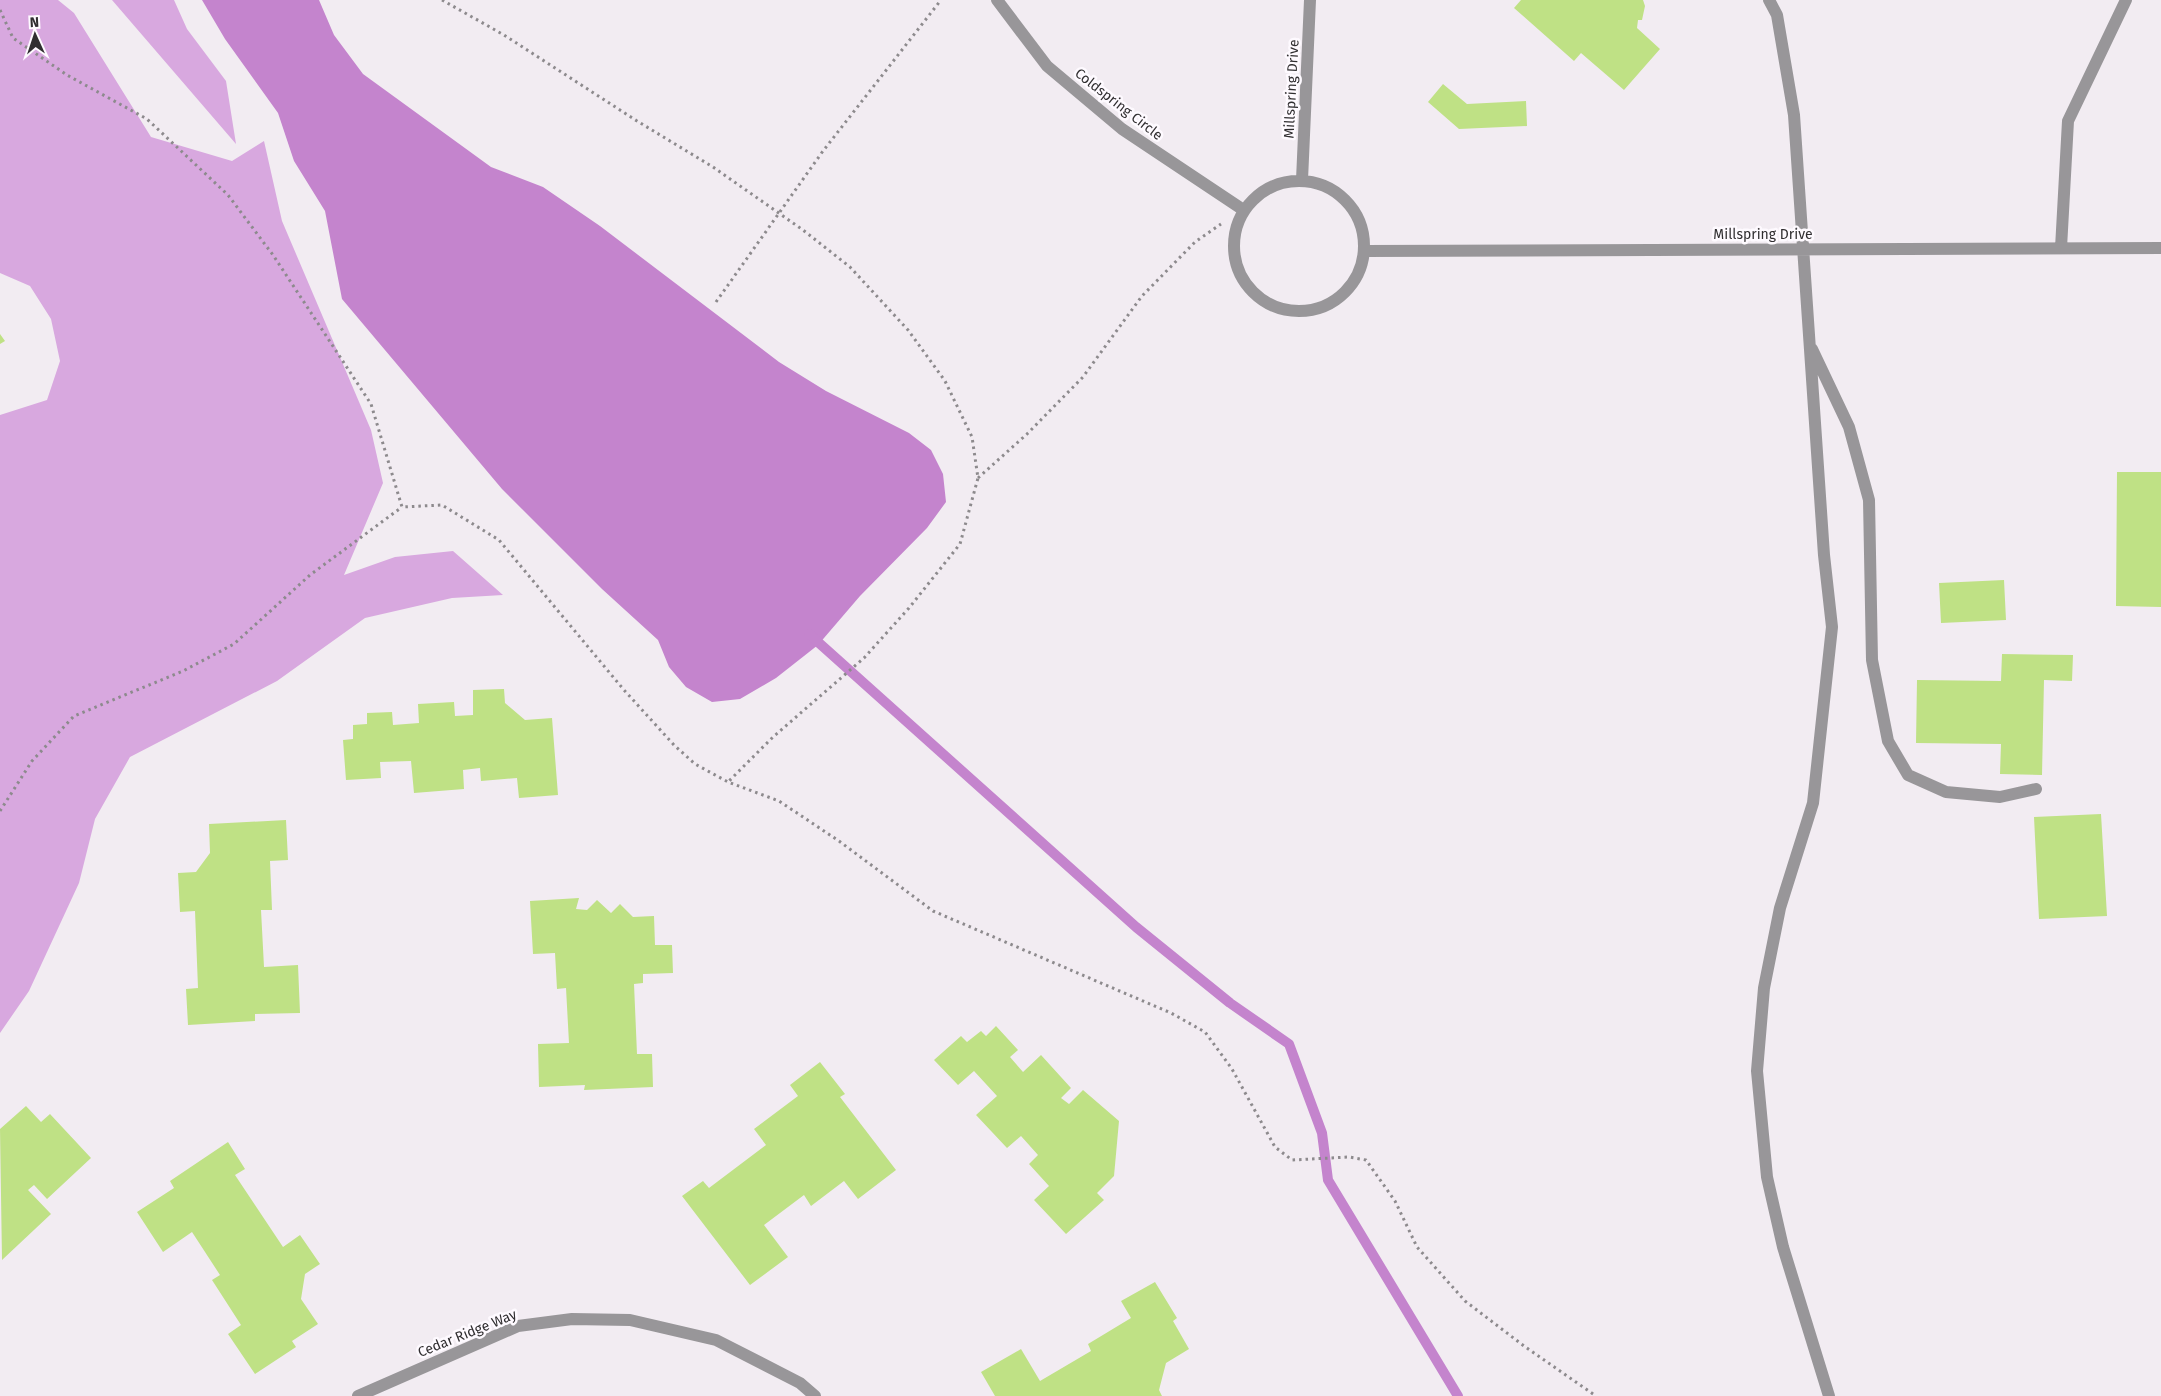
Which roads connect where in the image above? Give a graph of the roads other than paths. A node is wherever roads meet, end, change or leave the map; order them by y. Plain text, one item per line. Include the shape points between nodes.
1 (997, 0) edge
2 (1310, 0) edge
3 (1769, 0) edge
4 (2126, 0) edge
5 (1302, 180) junction
6 (1242, 209) junction
7 (2061, 248) junction
8 (2161, 248) edge
9 (1802, 249) junction
10 (1365, 251) junction
11 (1809, 342) junction
12 (2036, 789) dead end
13 (358, 1396) edge
14 (815, 1396) edge
15 (1829, 1396) edge

1 - 6 street, Coldspring Circle via 1047,66 1122,129
2 - 5 street, Millspring Drive
3 - 9 street via 1777,15 1794,115
4 - 7 street via 2068,121
5 - 6 street via 1280,183 1260,193
5 - 10 street via 1323,184 1341,195 1355,210 1363,230
6 - 10 street via 1234,250 1238,271 1250,290 1267,303 1288,311 1310,311 1331,304 1348,290 1356,278
7 - 8 street, Millspring Drive
7 - 9 street, Millspring Drive
9 - 10 street, Millspring Drive
9 - 11 street
11 - 12 street via 1849,427 1869,500 1872,660 1888,741 1908,775 1946,792 2000,797
11 - 15 street via 1832,627 1813,803 1780,908 1764,988 1757,1071 1767,1177 1783,1247
13 - 14 street, Cedar Ridge Way via 518,1326 572,1319 630,1320 716,1340 800,1383

